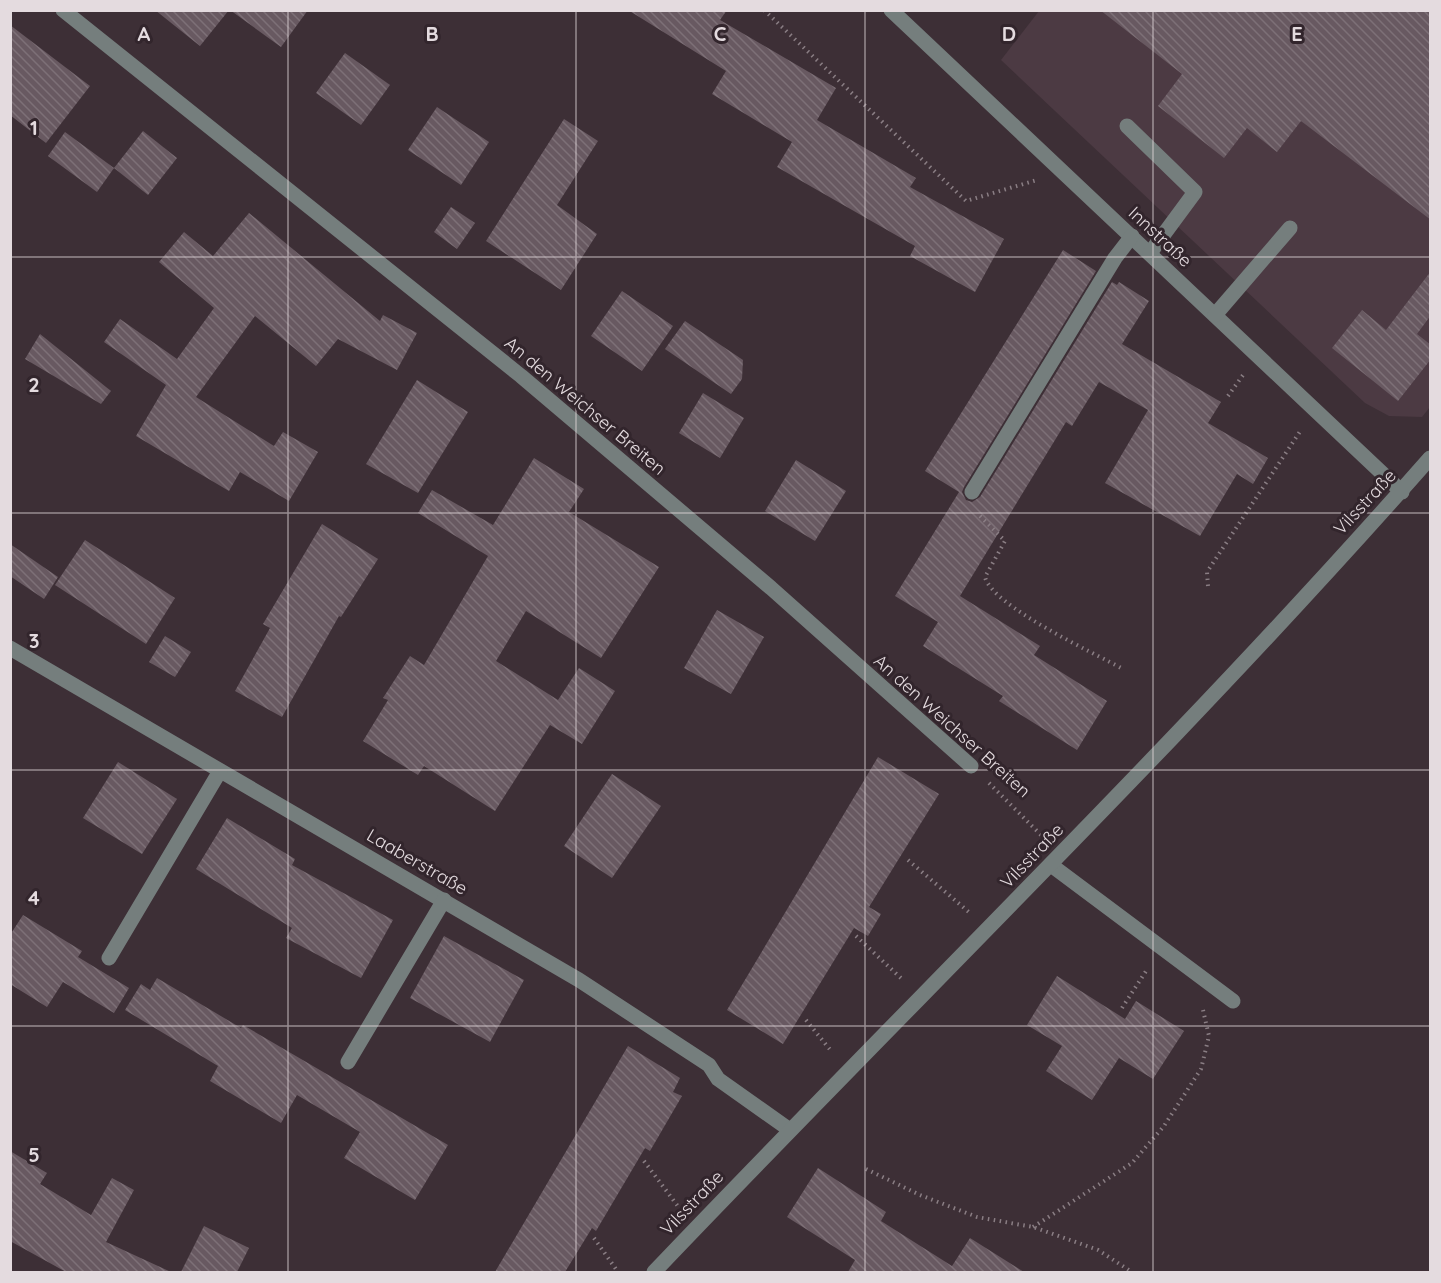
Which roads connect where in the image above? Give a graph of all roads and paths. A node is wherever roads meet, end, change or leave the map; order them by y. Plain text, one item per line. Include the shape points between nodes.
1 (63, 10) edge
2 (764, 10) edge
3 (891, 10) edge
4 (1127, 126) dead end
5 (1063, 172) junction
6 (1290, 228) dead end
7 (1132, 236) junction
8 (1150, 253) junction
9 (1215, 315) junction
10 (1314, 409) junction
11 (1431, 458) edge
12 (972, 492) dead end
13 (1402, 492) junction
14 (986, 524) dead end
15 (1208, 586) dead end
16 (10, 648) edge
17 (1123, 669) dead end
18 (971, 766) joint
19 (220, 771) junction
20 (1057, 860) junction
21 (908, 861) dead end
22 (444, 900) junction
23 (988, 929) junction
24 (856, 936) dead end
25 (1162, 948) junction
26 (109, 958) dead end
27 (1197, 974) junction
28 (921, 997) junction
29 (1233, 1001) dead end
30 (1122, 1008) dead end
31 (806, 1020) dead end
32 (348, 1062) dead end
33 (848, 1071) junction
34 (790, 1130) junction
35 (644, 1161) dead end
36 (866, 1169) dead end
37 (1033, 1227) junction
38 (695, 1228) junction
39 (594, 1238) dead end
40 (618, 1272) edge
41 (654, 1272) edge
42 (1132, 1272) edge

1 - 18 street, An den Weichser Breiten via 521,376 771,588
2 - 5 path via 966,201
3 - 5 street, Innstraße
4 - 8 street via 1195,192
5 - 7 street, Innstraße
6 - 9 street
7 - 8 street, Innstraße
7 - 12 street
8 - 9 street, Innstraße
9 - 10 street, Innstraße
10 - 13 street, Innstraße
10 - 15 path via 1207,572
11 - 13 street, Vilsstraße
13 - 20 street, Vilsstraße
14 - 17 path via 1005,540 985,577 987,585 1015,610
16 - 19 street, Laaberstraße
18 - 20 path, An den Weichser Breiten
19 - 22 street, Laaberstraße
19 - 26 street
20 - 23 street, Vilsstraße
20 - 25 street
21 - 23 path
22 - 32 street
22 - 34 street, Laaberstraße via 579,980 709,1065 718,1079
23 - 28 street, Vilsstraße
24 - 28 path
25 - 27 street
25 - 30 path
27 - 29 street
27 - 37 path via 1209,1036 1202,1069 1164,1126 1132,1163
28 - 33 street, Vilsstraße
31 - 33 path
33 - 34 street, Vilsstraße
34 - 38 street, Vilsstraße
35 - 38 path
36 - 37 path via 977,1217
37 - 42 path via 1098,1250
38 - 41 street, Vilsstraße
39 - 40 path

